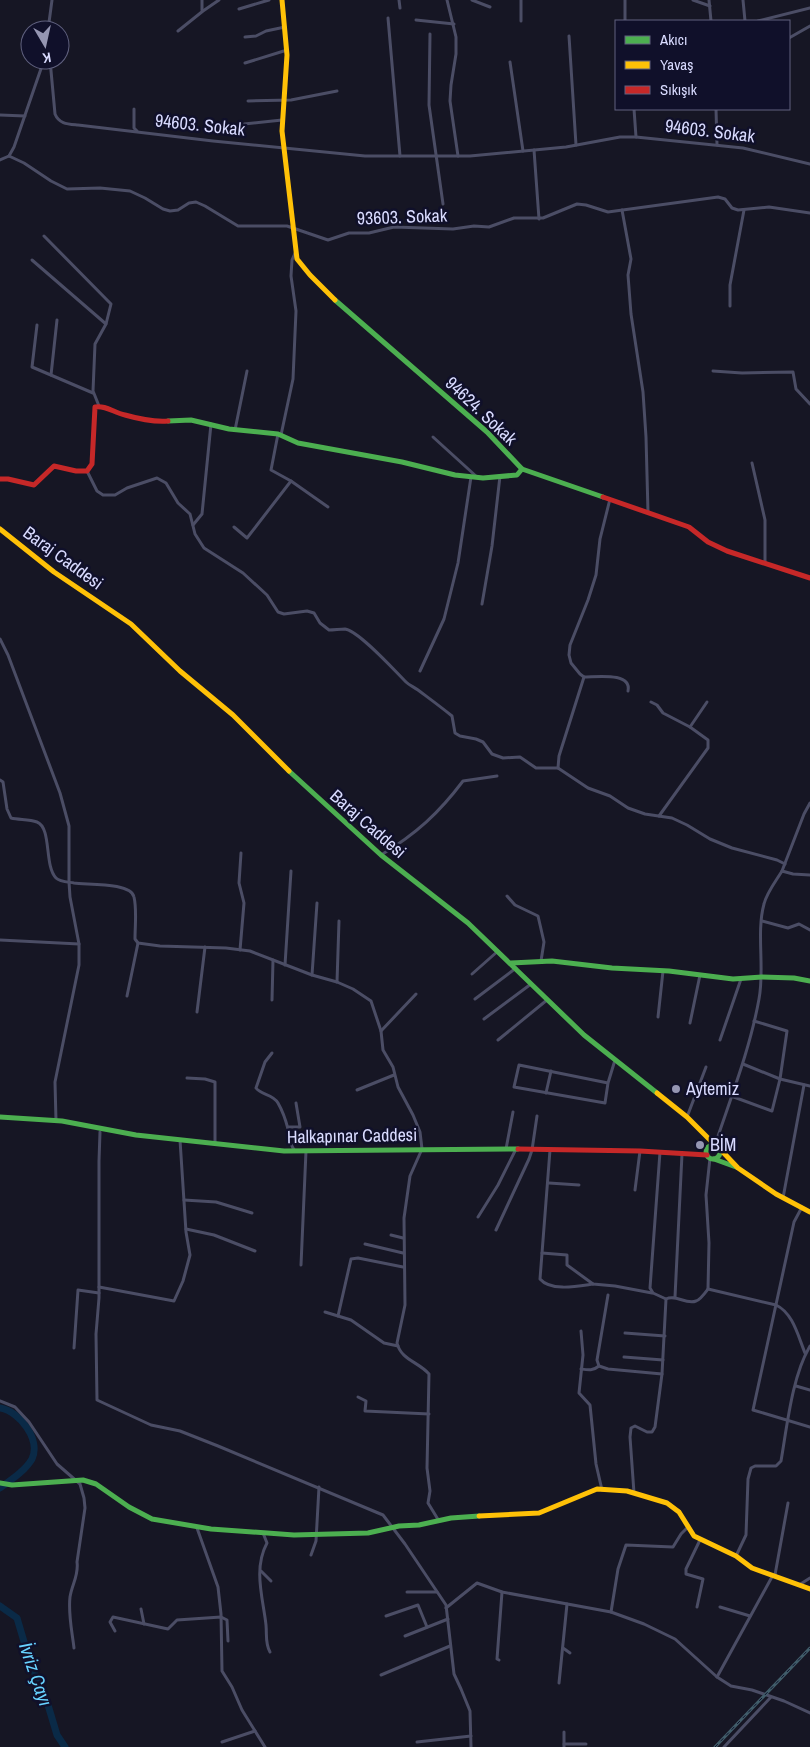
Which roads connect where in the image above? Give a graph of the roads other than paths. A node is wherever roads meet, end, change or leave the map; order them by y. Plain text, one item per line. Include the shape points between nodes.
1 (52, 0) edge
2 (202, 0) edge
3 (219, 0) edge
4 (269, 0) edge
5 (282, 0) edge
6 (399, 0) edge
7 (448, 0) edge
8 (472, 0) edge
9 (521, 0) edge
10 (625, 0) edge
11 (693, 0) edge
12 (709, 0) edge
13 (743, 0) edge
14 (710, 6) junction
15 (490, 7) dead end
16 (400, 8) dead end
17 (810, 8) edge
18 (239, 10) dead end
19 (202, 11) junction
20 (388, 18) dead end
21 (49, 20) edge
22 (416, 20) dead end
23 (521, 20) dead end
24 (625, 20) edge
25 (711, 20) edge
26 (745, 20) edge
27 (762, 20) edge
28 (454, 24) junction
29 (810, 26) edge
30 (286, 27) junction
31 (178, 31) dead end
32 (430, 34) dead end
33 (569, 36) dead end
34 (245, 37) dead end
35 (790, 37) edge
36 (287, 50) junction
37 (510, 62) dead end
38 (245, 63) dead end
39 (41, 70) edge
40 (51, 70) edge
41 (336, 91) dead end
42 (283, 100) junction
43 (248, 101) dead end
44 (134, 109) dead end
45 (634, 110) edge
46 (716, 110) edge
47 (0, 115) edge
48 (25, 116) junction
49 (282, 120) junction
50 (244, 124) dead end
51 (138, 132) junction
52 (636, 136) junction
53 (717, 144) junction
54 (576, 145) junction
55 (284, 147) junction
56 (534, 150) junction
57 (523, 151) junction
58 (9, 156) junction
59 (400, 156) junction
60 (437, 156) junction
61 (458, 156) junction
62 (0, 160) edge
63 (810, 164) edge
64 (443, 204) dead end
65 (622, 210) junction
66 (744, 210) junction
67 (810, 213) edge
68 (539, 218) junction
69 (292, 227) junction
70 (44, 236) dead end
71 (296, 251) junction
72 (32, 260) dead end
73 (730, 306) dead end
74 (57, 320) dead end
75 (106, 324) junction
76 (37, 325) dead end
77 (247, 371) dead end
78 (713, 371) dead end
79 (51, 375) junction
80 (94, 393) junction
81 (810, 403) edge
82 (99, 407) junction
83 (211, 424) junction
84 (235, 430) junction
85 (280, 435) junction
86 (433, 436) dead end
87 (752, 463) dead end
88 (522, 469) junction
89 (87, 471) junction
90 (500, 476) junction
91 (474, 477) junction
92 (0, 479) edge
93 (291, 481) junction
94 (610, 499) junction
95 (328, 507) dead end
96 (648, 512) junction
97 (194, 525) junction
98 (234, 527) dead end
99 (0, 529) edge
100 (765, 563) junction
101 (810, 578) edge
102 (482, 604) dead end
103 (0, 639) edge
104 (420, 671) dead end
105 (584, 677) junction
106 (628, 691) dead end
107 (651, 702) dead end
108 (707, 702) dead end
109 (690, 727) junction
110 (558, 768) junction
111 (497, 776) dead end
112 (0, 780) edge
113 (810, 803) edge
114 (659, 816) junction
115 (241, 853) dead end
116 (381, 855) junction
117 (785, 864) junction
118 (291, 871) dead end
119 (782, 871) junction
120 (810, 874) edge
121 (68, 882) junction
122 (507, 896) dead end
123 (317, 903) dead end
124 (339, 921) dead end
125 (762, 921) junction
126 (810, 930) edge
127 (0, 940) edge
128 (79, 944) junction
129 (138, 944) junction
130 (205, 947) junction
131 (240, 950) junction
132 (498, 951) junction
133 (273, 960) junction
134 (541, 961) junction
135 (511, 963) junction
136 (285, 964) junction
137 (516, 968) junction
138 (663, 971) junction
139 (472, 974) dead end
140 (312, 975) junction
141 (700, 975) junction
142 (762, 977) junction
143 (741, 979) junction
144 (810, 981) edge
145 (337, 982) junction
146 (531, 984) junction
147 (416, 994) dead end
148 (126, 996) dead end
149 (475, 999) dead end
150 (272, 1000) dead end
151 (547, 1000) junction
152 (197, 1012) dead end
153 (658, 1017) dead end
154 (484, 1019) dead end
155 (754, 1021) junction
156 (690, 1023) dead end
157 (381, 1031) junction
158 (498, 1040) dead end
159 (720, 1040) dead end
160 (272, 1053) dead end
161 (615, 1060) junction
162 (743, 1064) junction
163 (706, 1067) dead end
164 (551, 1071) junction
165 (394, 1075) junction
166 (187, 1078) dead end
167 (780, 1079) junction
168 (608, 1082) junction
169 (804, 1085) junction
170 (810, 1086) edge
171 (357, 1090) dead end
172 (546, 1093) junction
173 (731, 1096) junction
174 (296, 1103) dead end
175 (513, 1112) dead end
176 (536, 1116) dead end
177 (0, 1117) edge
178 (687, 1117) junction
179 (56, 1121) junction
180 (288, 1128) junction
181 (100, 1132) dead end
182 (180, 1139) junction
183 (215, 1143) junction
184 (717, 1146) junction
185 (422, 1149) junction
186 (506, 1149) junction
187 (516, 1149) junction
188 (532, 1150) junction
189 (550, 1150) junction
190 (296, 1151) junction
191 (306, 1151) junction
192 (640, 1151) junction
193 (660, 1152) junction
194 (682, 1154) junction
195 (710, 1157) junction
196 (738, 1168) junction
197 (549, 1183) junction
198 (579, 1185) dead end
199 (635, 1190) dead end
200 (784, 1198) junction
201 (184, 1200) junction
202 (802, 1207) junction
203 (810, 1212) edge
204 (252, 1213) dead end
205 (478, 1217) dead end
206 (186, 1229) junction
207 (496, 1230) dead end
208 (391, 1235) dead end
209 (403, 1238) junction
210 (365, 1244) dead end
211 (254, 1251) dead end
212 (403, 1253) junction
213 (542, 1253) junction
214 (301, 1266) dead end
215 (403, 1267) junction
216 (594, 1284) junction
217 (98, 1287) junction
218 (708, 1289) junction
219 (98, 1293) junction
220 (653, 1294) junction
221 (608, 1295) dead end
222 (675, 1297) junction
223 (666, 1299) junction
224 (776, 1305) junction
225 (325, 1312) dead end
226 (338, 1316) junction
227 (581, 1331) dead end
228 (625, 1333) dead end
229 (665, 1336) junction
230 (398, 1346) junction
231 (810, 1346) edge
232 (74, 1348) dead end
233 (805, 1354) junction
234 (624, 1357) dead end
235 (663, 1360) junction
236 (599, 1366) junction
237 (581, 1369) junction
238 (662, 1374) junction
239 (796, 1386) junction
240 (810, 1390) edge
241 (358, 1398) dead end
242 (0, 1401) edge
243 (429, 1414) junction
244 (788, 1420) junction
245 (810, 1427) edge
246 (77, 1481) junction
247 (0, 1484) edge
248 (319, 1487) junction
249 (602, 1490) junction
250 (634, 1493) junction
251 (788, 1503) dead end
252 (439, 1521) junction
253 (688, 1527) junction
254 (197, 1528) junction
255 (392, 1528) junction
256 (264, 1533) junction
257 (315, 1534) junction
258 (700, 1540) junction
259 (311, 1555) dead end
260 (736, 1556) junction
261 (261, 1571) junction
262 (774, 1574) junction
263 (810, 1578) edge
264 (271, 1580) dead end
265 (799, 1585) junction
266 (810, 1589) edge
267 (407, 1592) dead end
268 (437, 1592) junction
269 (502, 1592) junction
270 (567, 1604) junction
271 (697, 1606) dead end
272 (720, 1607) dead end
273 (446, 1608) junction
274 (141, 1609) dead end
275 (611, 1612) junction
276 (386, 1616) dead end
277 (750, 1616) junction
278 (221, 1617) junction
279 (448, 1619) junction
280 (144, 1624) junction
281 (427, 1627) junction
282 (115, 1631) dead end
283 (405, 1636) dead end
284 (228, 1641) dead end
285 (450, 1646) junction
286 (74, 1648) dead end
287 (562, 1648) junction
288 (270, 1652) dead end
289 (570, 1653) dead end
290 (500, 1660) dead end
291 (382, 1675) dead end
292 (717, 1677) junction
293 (559, 1683) dead end
294 (771, 1697) junction
295 (810, 1713) edge
296 (255, 1731) junction
297 (564, 1732) dead end
298 (471, 1736) junction
299 (222, 1742) dead end
300 (417, 1742) dead end
301 (586, 1744) dead end
302 (564, 1745) edge
303 (266, 1747) edge
304 (470, 1747) edge
305 (724, 1747) edge

1 - 21 street
2 - 19 street
3 - 19 street
4 - 18 street
5 - 30 street, 94624. Sokak
6 - 16 street
7 - 28 street
8 - 15 street
9 - 23 street
10 - 24 street
11 - 14 street
12 - 14 street
13 - 26 street
14 - 25 street
17 - 27 street
19 - 31 street
20 - 59 street
22 - 28 street
28 - 61 street via 456,49 450,101
29 - 35 street
30 - 34 street
30 - 36 street, 94624. Sokak
32 - 60 street via 429,100
33 - 54 street
36 - 38 street
36 - 42 street, 94624. Sokak
37 - 57 street
39 - 48 street
40 - 51 street, 94603. Sokak via 54,110 60,121
41 - 42 street
42 - 43 street
42 - 49 street, 94624. Sokak
44 - 51 street via 134,128
45 - 52 street
46 - 53 street
47 - 48 street
48 - 58 street
49 - 50 street
49 - 55 street, 94624. Sokak
51 - 55 street, 94603. Sokak
52 - 53 street, 94603. Sokak
52 - 54 street, 94603. Sokak
53 - 63 street, 94603. Sokak
54 - 56 street, 94603. Sokak
55 - 59 street, 94603. Sokak via 347,155
55 - 69 street, 94624. Sokak
56 - 57 street, 94603. Sokak
56 - 68 street
57 - 61 street, 94603. Sokak
58 - 62 street
58 - 69 street, 93603. Sokak via 67,189 130,191 170,211 196,202 238,226
59 - 60 street, 94603. Sokak
60 - 61 street, 94603. Sokak
60 - 64 street
65 - 66 street, 93603. Sokak via 711,197 722,198 735,209
65 - 68 street, 93603. Sokak via 603,212 577,204
65 - 96 street via 631,259 628,275 631,314 645,419
66 - 67 street via 770,207
66 - 73 street via 730,284
68 - 69 street, 93603. Sokak via 514,218 493,226 453,229 394,227 369,233 349,233 331,240
69 - 71 street, 94624. Sokak
70 - 75 street via 111,304
71 - 85 street via 291,276 296,311 293,379
71 - 88 street, 94624. Sokak via 306,270 329,295 487,432
72 - 75 street
74 - 79 street
75 - 80 street via 95,344
76 - 79 street via 32,366
77 - 84 street
78 - 81 street via 793,372 796,389
79 - 80 street
80 - 82 street
82 - 83 street via 158,422 191,420
82 - 89 street via 95,407 92,464
83 - 84 street
83 - 97 street via 202,514
84 - 85 street
85 - 91 street via 298,443
85 - 93 street via 271,470
86 - 91 street
87 - 100 street via 765,520
88 - 90 street via 517,475
88 - 94 street, 94624. Sokak
89 - 92 street via 54,466 34,485 6,477
89 - 97 street via 97,492 103,495 114,495 157,478 166,483 178,503 190,514
90 - 91 street
90 - 102 street
91 - 104 street via 444,619
93 - 95 street
93 - 98 street via 247,538
94 - 96 street, 94624. Sokak
94 - 105 street via 600,539 596,576 570,645 571,663
96 - 100 street, 94624. Sokak via 689,527 726,551
97 - 110 street via 204,548 243,574 267,595 278,612 314,613 329,630 346,629 380,653 381,658 407,683 452,716 455,733 483,742 492,754 503,758 520,758 536,768
99 - 116 street, Baraj Caddesi via 54,572 131,624
100 - 101 street, 94624. Sokak
103 - 121 street via 60,793 69,826
105 - 106 street via 621,678 627,681
105 - 110 street
107 - 109 street via 663,714
108 - 109 street
109 - 114 street via 708,740 708,748
110 - 114 street via 628,808
111 - 116 street via 463,781 422,828
112 - 121 street via 11,818 40,824 45,832 54,876
113 - 117 street
114 - 117 street via 688,825 732,848
115 - 131 street via 240,882 244,903
116 - 132 street, Baraj Caddesi via 468,923
117 - 119 street
118 - 136 street
119 - 120 street
119 - 125 street via 764,904
121 - 128 street
121 - 129 street via 129,889 134,895 135,939
122 - 134 street via 515,905 538,916 544,942
123 - 140 street
124 - 145 street
125 - 126 street via 788,928 798,924
125 - 142 street
127 - 128 street
128 - 179 street via 79,965 55,1082
129 - 130 street
129 - 148 street
130 - 131 street
130 - 152 street
131 - 133 street
132 - 135 street, Baraj Caddesi
132 - 139 street
133 - 136 street
133 - 150 street
134 - 135 street
134 - 138 street
135 - 137 street, Baraj Caddesi
136 - 140 street
137 - 146 street, Baraj Caddesi
137 - 149 street
138 - 141 street
138 - 153 street
140 - 145 street
141 - 143 street
141 - 156 street
142 - 143 street
142 - 144 street
142 - 155 street
143 - 159 street
145 - 157 street via 371,1001
146 - 151 street, Baraj Caddesi
146 - 154 street
147 - 157 street
151 - 158 street
151 - 161 street, Baraj Caddesi
155 - 162 street
155 - 167 street via 787,1031
157 - 165 street via 383,1050
160 - 180 street via 256,1088 277,1101
161 - 168 street
161 - 178 street, Baraj Caddesi
162 - 167 street
162 - 173 street
163 - 178 street
164 - 168 street
164 - 172 street
164 - 172 street via 519,1065 514,1087
165 - 171 street
165 - 185 street via 420,1132
166 - 183 street via 205,1078 215,1082
167 - 169 street
167 - 173 street via 772,1111
168 - 172 street via 605,1103
169 - 170 street
169 - 200 street
173 - 184 street
174 - 180 street via 300,1127
175 - 186 street
176 - 188 street
177 - 179 street, Halkapınar Caddesi
178 - 184 street, Baraj Caddesi
179 - 182 street, Halkapınar Caddesi
180 - 190 street via 291,1145
181 - 217 street
182 - 183 street, Halkapınar Caddesi
182 - 201 street
183 - 190 street, Halkapınar Caddesi
184 - 195 street via 720,1153
184 - 195 street via 712,1144 706,1148
184 - 196 street, Baraj Caddesi
185 - 186 street, Halkapınar Caddesi
185 - 191 street, Halkapınar Caddesi
185 - 209 street via 410,1176
186 - 187 street, Halkapınar Caddesi
187 - 188 street, Halkapınar Caddesi
187 - 205 street
188 - 189 street, Halkapınar Caddesi
188 - 207 street
189 - 192 street, Halkapınar Caddesi
189 - 197 street
190 - 191 street, Halkapınar Caddesi
191 - 214 street
192 - 193 street, Halkapınar Caddesi
192 - 199 street
193 - 194 street, Halkapınar Caddesi
193 - 220 street via 650,1288
194 - 195 street, Halkapınar Caddesi
194 - 222 street
195 - 196 street, Halkapınar Caddesi
195 - 218 street via 706,1195
196 - 200 street
197 - 198 street
197 - 213 street
200 - 202 street
201 - 204 street via 216,1202
201 - 206 street
202 - 203 street
202 - 224 street via 794,1222
206 - 211 street via 214,1235
206 - 217 street via 190,1254 174,1301
208 - 209 street
209 - 212 street
210 - 212 street
212 - 215 street
213 - 216 street via 567,1255 567,1265
213 - 216 street via 540,1279 543,1282 569,1288
215 - 226 street via 350,1259
215 - 230 street via 405,1305
216 - 220 street
217 - 219 street
218 - 222 street via 693,1302
218 - 224 street
219 - 232 street via 78,1290
219 - 248 street via 97,1400 150,1425 180,1431
220 - 223 street
221 - 236 street via 597,1360
222 - 223 street
223 - 229 street
224 - 233 street via 789,1314
224 - 244 street via 753,1410
225 - 226 street
226 - 230 street via 351,1320 384,1343
227 - 237 street
228 - 229 street
229 - 235 street
230 - 243 street via 404,1356 429,1374
231 - 233 street
233 - 239 street
234 - 235 street
235 - 238 street
236 - 237 street
236 - 238 street
237 - 249 street via 579,1394 590,1405
238 - 250 street via 655,1427 652,1432 635,1426 632,1428
239 - 240 street
239 - 244 street
241 - 243 street via 366,1401 365,1412
242 - 246 street via 16,1407 57,1464
243 - 252 street via 428,1503
244 - 245 street
244 - 260 street via 781,1462 776,1466 751,1468 746,1535
246 - 247 street
246 - 254 street via 96,1484 128,1507 152,1519
246 - 286 street via 85,1508 78,1570 70,1595
248 - 255 street via 383,1515
248 - 257 street
249 - 250 street
249 - 252 street via 597,1489 539,1513
250 - 253 street via 667,1503 679,1512
251 - 262 street
252 - 255 street
253 - 258 street
253 - 275 street via 673,1547 626,1544 618,1568
254 - 256 street
254 - 278 street via 218,1587
255 - 257 street via 382,1532
255 - 268 street
256 - 257 street
256 - 261 street via 267,1543 261,1556
257 - 259 street
258 - 260 street
258 - 271 street via 686,1569 686,1574 703,1579
260 - 262 street via 752,1568
261 - 264 street
261 - 288 street via 266,1644
262 - 265 street
262 - 277 street
263 - 265 street
265 - 266 street
267 - 268 street
268 - 273 street
269 - 270 street
269 - 273 street via 477,1583
269 - 290 street via 497,1659
270 - 275 street
270 - 287 street
272 - 277 street
273 - 279 street
274 - 280 street
275 - 292 street via 675,1639
276 - 281 street via 418,1605
277 - 292 street
278 - 280 street via 177,1620 168,1629
278 - 284 street via 227,1620
278 - 296 street via 222,1671
279 - 281 street
279 - 285 street
280 - 282 street via 113,1617 110,1622
281 - 283 street
285 - 291 street
285 - 298 street via 454,1674 470,1711
287 - 289 street
287 - 293 street
292 - 294 street via 731,1686
294 - 295 street
294 - 305 street
296 - 299 street
296 - 303 street
297 - 302 street
298 - 300 street
298 - 304 street
301 - 302 street

